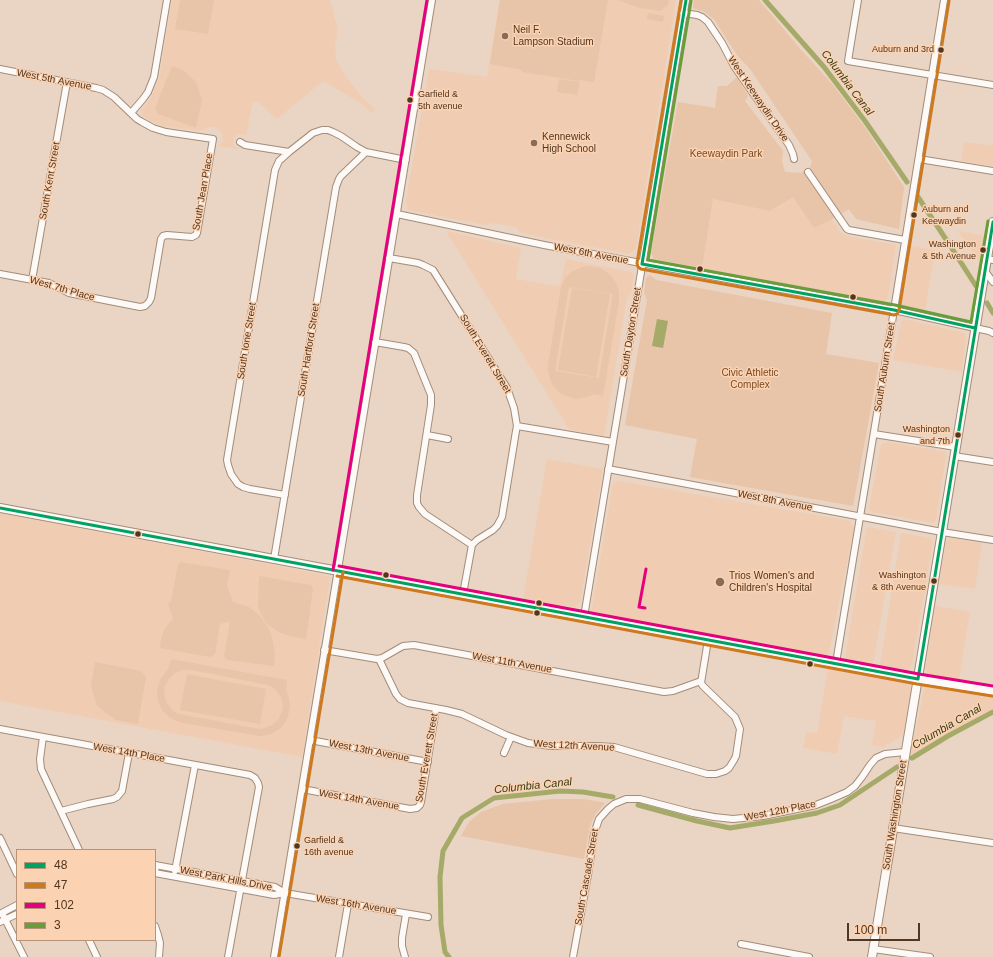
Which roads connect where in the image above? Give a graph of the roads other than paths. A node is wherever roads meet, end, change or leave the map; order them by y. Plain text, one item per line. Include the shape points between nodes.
1 (167, 0) edge
2 (432, 0) edge
3 (686, 0) edge
4 (858, 0) edge
5 (944, 0) edge
6 (683, 13) junction
7 (0, 69) edge
8 (932, 75) junction
9 (67, 82) junction
10 (993, 85) edge
11 (131, 113) junction
12 (212, 139) joint
13 (240, 142) dead end
14 (289, 152) junction
15 (366, 152) junction
16 (794, 159) dead end
17 (918, 159) junction
18 (406, 160) junction
19 (993, 171) edge
20 (808, 172) dead end
21 (396, 214) junction
22 (993, 222) edge
23 (905, 240) junction
24 (389, 258) junction
25 (990, 259) edge
26 (642, 264) junction
27 (985, 271) junction
28 (0, 274) edge
29 (32, 280) junction
30 (993, 282) edge
31 (147, 305) joint
32 (894, 310) junction
33 (975, 328) junction
34 (993, 333) edge
35 (375, 342) junction
36 (517, 426) junction
37 (874, 434) junction
38 (427, 435) junction
39 (448, 439) dead end
40 (612, 442) junction
41 (956, 447) junction
42 (954, 456) junction
43 (993, 462) edge
44 (608, 470) junction
45 (285, 494) junction
46 (0, 508) edge
47 (860, 517) junction
48 (942, 532) junction
49 (993, 540) edge
50 (472, 545) junction
51 (274, 559) junction
52 (338, 571) junction
53 (463, 594) junction
54 (584, 617) junction
55 (708, 640) junction
56 (324, 650) junction
57 (379, 659) junction
58 (836, 663) junction
59 (918, 679) junction
60 (701, 681) junction
61 (993, 691) edge
62 (436, 708) junction
63 (0, 729) edge
64 (43, 737) junction
65 (511, 737) junction
66 (310, 740) junction
67 (504, 752) dead end
68 (906, 752) junction
69 (129, 753) junction
70 (428, 762) junction
71 (195, 765) junction
72 (302, 789) junction
73 (614, 804) joint
74 (417, 808) joint
75 (61, 811) junction
76 (893, 828) junction
77 (0, 838) edge
78 (993, 843) edge
79 (79, 849) edge
80 (156, 865) edge
81 (176, 869) junction
82 (16, 872) edge
83 (156, 873) edge
84 (174, 877) junction
85 (241, 881) junction
86 (240, 889) junction
87 (285, 893) junction
88 (348, 904) junction
89 (16, 906) edge
90 (1, 913) edge
91 (16, 914) edge
92 (406, 914) junction
93 (428, 917) dead end
94 (3, 921) edge
95 (156, 929) edge
96 (89, 941) edge
97 (741, 944) dead end
98 (873, 953) edge
99 (24, 957) edge
100 (97, 957) edge
101 (159, 957) edge
102 (228, 957) edge
103 (274, 957) edge
104 (339, 957) edge
105 (405, 957) edge
106 (573, 957) edge
107 (809, 957) edge
108 (930, 957) edge

1 - 11 street via 154,76 148,92
2 - 18 street
3 - 6 street, South Dayton Street
4 - 8 street via 848,61
5 - 8 street, South Auburn Street
6 - 16 street, West Keewaydin Drive via 698,15 708,22 734,66 790,145
6 - 26 street, South Dayton Street
7 - 9 street, West 5th Avenue
8 - 10 street
8 - 17 street, South Auburn Street
9 - 11 street, West 5th Avenue via 103,90
9 - 29 street, South Kent Street
11 - 12 street, West 5th Avenue via 160,131
12 - 31 street, South Jean Place via 197,233 192,238 163,236 151,298
13 - 14 street
14 - 15 street via 322,130 337,134
14 - 45 street, South Ione Street via 279,161 276,170 228,460 234,480 243,487
15 - 18 street
15 - 45 street, South Hartford Street via 337,183
17 - 19 street
17 - 23 street, South Auburn Street
18 - 21 street
20 - 23 street via 847,229
21 - 24 street
21 - 26 street, West 6th Avenue
22 - 25 main road, South Washington Street
23 - 32 street, South Auburn Street
24 - 35 street
24 - 36 street, South Everett Street via 418,263 433,270 506,388 512,401
25 - 27 main road, South Washington Street
26 - 32 street, West 6th Avenue
26 - 40 street, South Dayton Street
27 - 30 street
27 - 33 main road, South Washington Street
28 - 29 street, West 7th Place
29 - 31 street, West 7th Place via 49,283 69,293 140,307
32 - 33 street, West 6th Avenue
32 - 37 street, South Auburn Street
33 - 34 street, West 6th Avenue
33 - 41 main road, South Washington Street
35 - 38 street via 408,348 414,353 432,400
35 - 52 street
36 - 40 street
36 - 50 street, South Everett Street via 502,517 493,530
37 - 41 street
37 - 47 street, South Auburn Street
38 - 39 street
38 - 50 street via 417,503 425,514
40 - 44 street, South Dayton Street
41 - 42 main road, South Washington Street
42 - 43 street
42 - 48 main road, South Washington Street
44 - 47 street, West 8th Avenue
44 - 54 street, South Dayton Street
45 - 51 street, South Hartford Street
46 - 51 main road
47 - 48 street, West 8th Avenue
47 - 58 street, South Auburn Street
48 - 49 street, West 8th Avenue
48 - 59 main road, South Washington Street
50 - 53 street
51 - 52 main road
52 - 53 main road
52 - 56 street
53 - 54 main road
54 - 55 main road
55 - 58 main road
55 - 60 street
56 - 57 street
56 - 66 street
57 - 60 street, West 11th Avenue via 399,647 410,645 664,692
57 - 62 street, West 12th Avenue via 398,697 408,703
58 - 59 main road
59 - 61 main road
59 - 68 main road, South Washington Street
60 - 65 street, West 12th Avenue via 735,717 739,725 736,756 725,771 716,774 707,774 606,746 543,746
62 - 65 street, West 12th Avenue via 462,714
62 - 70 street, South Everett Street
63 - 64 street, West 14th Place
64 - 69 street, West 14th Place
64 - 75 street via 41,768
65 - 67 street
66 - 70 street, West 13th Avenue
66 - 72 street
68 - 73 street, West 12th Place via 885,754 876,758 858,783 836,797 816,805 763,816 733,819 714,817 640,799 626,799
68 - 76 main road, South Washington Street
69 - 71 street, West 14th Place
69 - 75 street via 122,791 118,797
70 - 74 street, South Everett Street via 421,802
71 - 81 street
71 - 85 street, West 14th Place via 250,775 257,780 259,787
72 - 74 street, West 14th Avenue via 410,809
72 - 87 street
73 - 106 street, South Cascade Street via 599,819 594,834
75 - 79 street
76 - 78 street
76 - 98 main road, South Washington Street
77 - 82 street
80 - 81 street, West Park Hills Drive
81 - 84 street
81 - 85 street, West Park Hills Drive
83 - 84 street, West Park Hills Drive
84 - 86 street, West Park Hills Drive
85 - 86 street
85 - 87 street, West Park Hills Drive via 275,887
86 - 87 street, West Park Hills Drive via 274,895
86 - 102 street
87 - 88 street, West 16th Avenue
87 - 103 street
88 - 92 street, West 16th Avenue
88 - 104 street
89 - 90 street
90 - 94 street
91 - 94 street
92 - 93 street, West 16th Avenue
92 - 105 street via 402,938
94 - 99 street
95 - 101 street via 160,942
96 - 100 street
97 - 107 street
98 - 108 street

